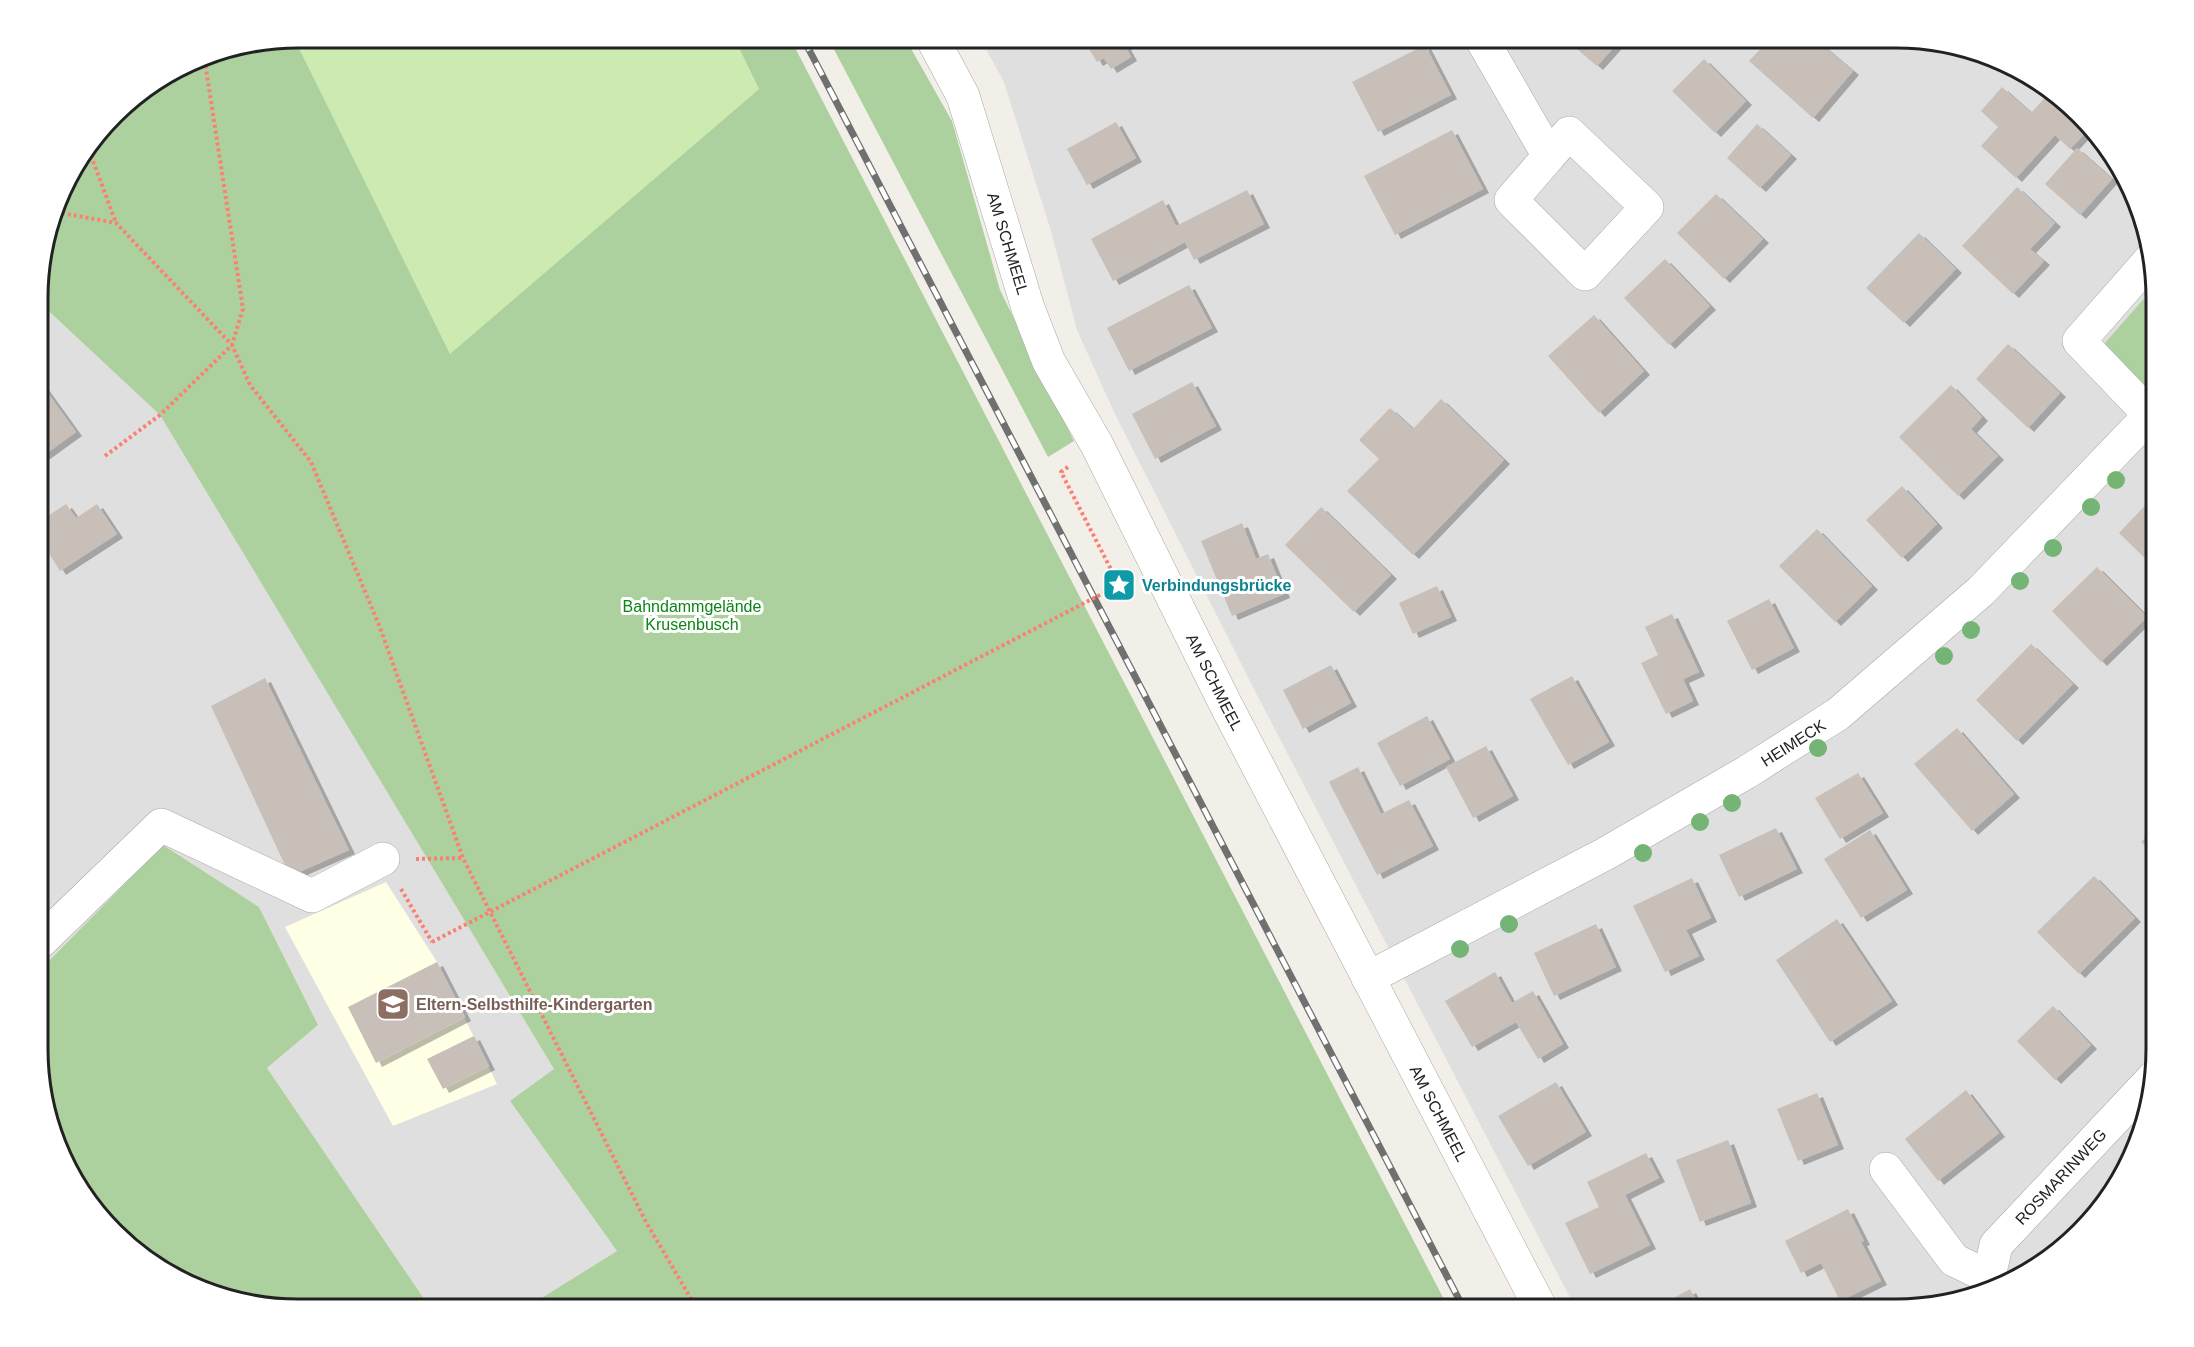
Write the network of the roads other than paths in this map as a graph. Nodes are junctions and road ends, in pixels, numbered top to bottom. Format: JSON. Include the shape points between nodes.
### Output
{"nodes":[{"id":1,"x":937,"y":48,"type":"edge"},
{"id":2,"x":1487,"y":48,"type":"edge"},
{"id":3,"x":1549,"y":156,"type":"dead end"},
{"id":4,"x":2144,"y":267,"type":"edge"},
{"id":5,"x":2146,"y":405,"type":"edge"},
{"id":6,"x":2146,"y":419,"type":"edge"},
{"id":7,"x":383,"y":859,"type":"road end"},
{"id":8,"x":48,"y":934,"type":"edge"},
{"id":9,"x":1368,"y":978,"type":"junction"},
{"id":10,"x":2143,"y":1089,"type":"edge"},
{"id":11,"x":1886,"y":1168,"type":"dead end"},
{"id":12,"x":1988,"y":1282,"type":"edge"},
{"id":13,"x":1536,"y":1299,"type":"edge"}],
"edges":[{"from":1,"to":9,"type":"street","name":"AM SCHMEEL","via":[[963,96],[1048,362],[1096,445]]},
{"from":2,"to":3,"type":"street"},
{"from":4,"to":5,"type":"street","name":"HEIMECK","via":[[2079,341]]},
{"from":6,"to":9,"type":"street","name":"HEIMECK","via":[[1981,591],[1838,714],[1748,772],[1605,854]]},
{"from":7,"to":8,"type":"street","via":[[312,896],[161,825]]},
{"from":9,"to":13,"type":"street","name":"AM SCHMEEL"},
{"from":10,"to":12,"type":"street","name":"ROSMARINWEG","via":[[1996,1245]]},
{"from":11,"to":12,"type":"street","via":[[1954,1260]]}]}
